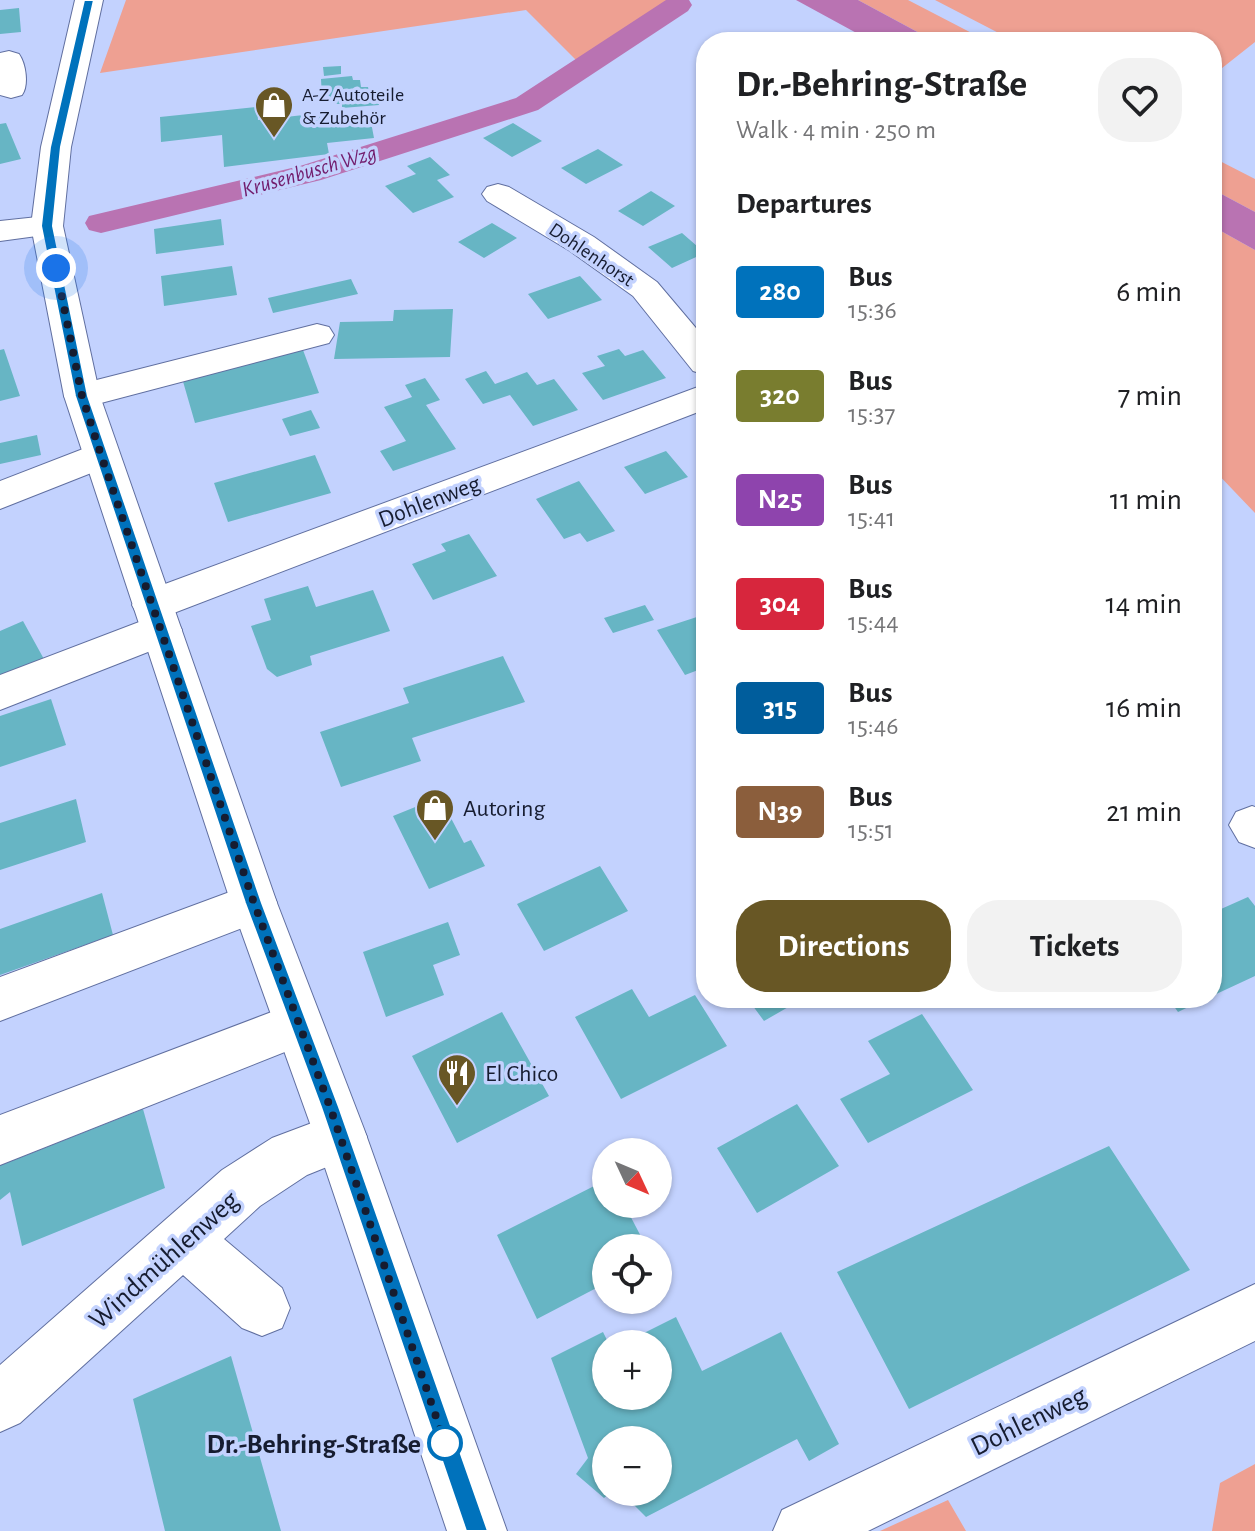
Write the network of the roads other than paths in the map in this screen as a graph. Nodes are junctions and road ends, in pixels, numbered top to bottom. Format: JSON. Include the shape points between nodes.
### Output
{"nodes":[{"id":1,"x":89,"y":0,"type":"edge"},
{"id":2,"x":0,"y":62,"type":"edge"},
{"id":3,"x":11,"y":89,"type":"dead end"},
{"id":4,"x":498,"y":194,"type":"dead end"},
{"id":5,"x":47,"y":226,"type":"junction"},
{"id":6,"x":0,"y":231,"type":"edge"},
{"id":7,"x":317,"y":335,"type":"dead end"},
{"id":8,"x":696,"y":351,"type":"edge"},
{"id":9,"x":82,"y":396,"type":"junction"},
{"id":10,"x":696,"y":400,"type":"edge"},
{"id":11,"x":101,"y":455,"type":"junction"},
{"id":12,"x":0,"y":496,"type":"edge"},
{"id":13,"x":157,"y":618,"type":"junction"},
{"id":14,"x":0,"y":693,"type":"edge"},
{"id":15,"x":254,"y":903,"type":"junction"},
{"id":16,"x":0,"y":999,"type":"edge"},
{"id":17,"x":298,"y":1024,"type":"junction"},
{"id":18,"x":341,"y":1137,"type":"junction"},
{"id":19,"x":0,"y":1140,"type":"edge"},
{"id":20,"x":183,"y":1239,"type":"junction"},
{"id":21,"x":262,"y":1308,"type":"dead end"},
{"id":22,"x":1255,"y":1312,"type":"edge"},
{"id":23,"x":0,"y":1403,"type":"edge"},
{"id":24,"x":477,"y":1531,"type":"edge"},
{"id":25,"x":803,"y":1531,"type":"edge"}],
"edges":[{"from":1,"to":5,"type":"main road","via":[[56,147]]},
{"from":2,"to":3,"type":"main road","via":[[9,60]]},
{"from":4,"to":8,"type":"main road","name":"Dohlenhorst","via":[[645,289]]},
{"from":5,"to":6,"type":"main road"},
{"from":5,"to":9,"type":"main road"},
{"from":7,"to":9,"type":"main road"},
{"from":9,"to":11,"type":"main road"},
{"from":10,"to":13,"type":"main road","name":"Dohlenweg"},
{"from":11,"to":12,"type":"main road"},
{"from":11,"to":13,"type":"main road"},
{"from":13,"to":14,"type":"main road","name":"Dohlenweg"},
{"from":13,"to":15,"type":"main road"},
{"from":15,"to":16,"type":"main road"},
{"from":15,"to":17,"type":"main road"},
{"from":17,"to":18,"type":"main road"},
{"from":17,"to":19,"type":"main road"},
{"from":18,"to":20,"type":"main road","name":"Windmühlenweg","via":[[290,1156],[241,1188]]},
{"from":18,"to":24,"type":"main road"},
{"from":20,"to":21,"type":"main road"},
{"from":20,"to":23,"type":"main road","name":"Windmühlenweg"},
{"from":22,"to":25,"type":"main road","name":"Dohlenweg"}]}
